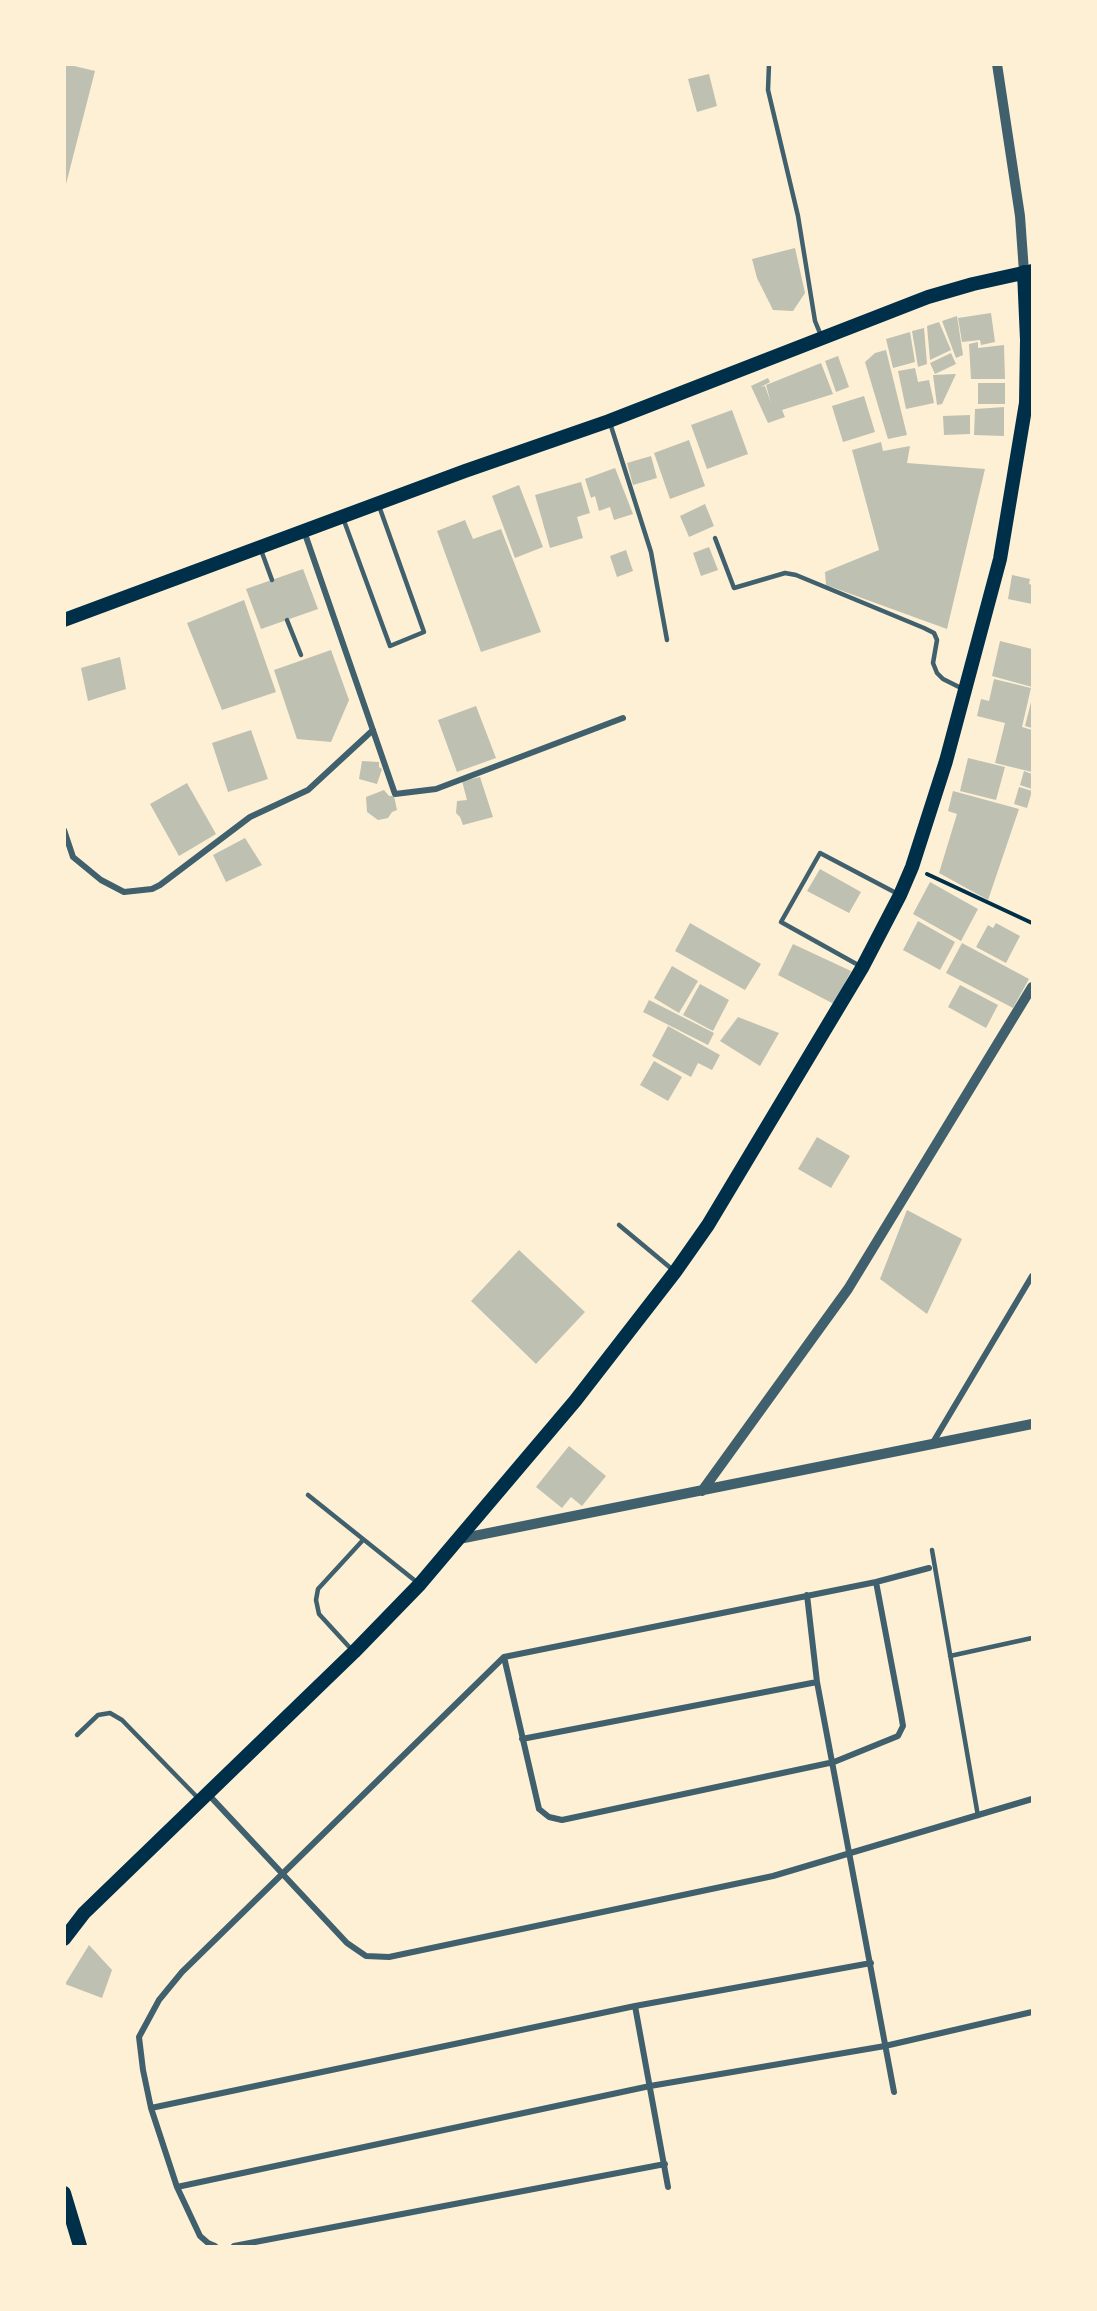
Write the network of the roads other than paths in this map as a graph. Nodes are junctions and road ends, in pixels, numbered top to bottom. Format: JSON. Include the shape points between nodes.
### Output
{"nodes":[{"id":1,"x":769,"y":64,"type":"edge"},
{"id":2,"x":997,"y":64,"type":"edge"},
{"id":3,"x":1028,"y":272,"type":"edge"},
{"id":4,"x":822,"y":340,"type":"junction"},
{"id":5,"x":609,"y":421,"type":"junction"},
{"id":6,"x":378,"y":503,"type":"junction"},
{"id":7,"x":342,"y":517,"type":"junction"},
{"id":8,"x":304,"y":531,"type":"junction"},
{"id":9,"x":715,"y":538,"type":"dead end"},
{"id":10,"x":260,"y":547,"type":"junction"},
{"id":11,"x":272,"y":580,"type":"dead end"},
{"id":12,"x":64,"y":620,"type":"edge"},
{"id":13,"x":287,"y":620,"type":"dead end"},
{"id":14,"x":667,"y":640,"type":"dead end"},
{"id":15,"x":301,"y":655,"type":"dead end"},
{"id":16,"x":965,"y":690,"type":"junction"},
{"id":17,"x":623,"y":718,"type":"dead end"},
{"id":18,"x":373,"y":730,"type":"junction"},
{"id":19,"x":64,"y":830,"type":"edge"},
{"id":20,"x":900,"y":895,"type":"junction"},
{"id":21,"x":862,"y":968,"type":"junction"},
{"id":22,"x":1032,"y":987,"type":"edge"},
{"id":23,"x":619,"y":1225,"type":"dead end"},
{"id":24,"x":675,"y":1272,"type":"junction"},
{"id":25,"x":1032,"y":1276,"type":"edge"},
{"id":26,"x":1032,"y":1424,"type":"edge"},
{"id":27,"x":931,"y":1444,"type":"junction"},
{"id":28,"x":702,"y":1491,"type":"junction"},
{"id":29,"x":308,"y":1496,"type":"dead end"},
{"id":30,"x":459,"y":1539,"type":"junction"},
{"id":31,"x":363,"y":1540,"type":"junction"},
{"id":32,"x":932,"y":1550,"type":"dead end"},
{"id":33,"x":929,"y":1568,"type":"dead end"},
{"id":34,"x":876,"y":1582,"type":"junction"},
{"id":35,"x":420,"y":1584,"type":"junction"},
{"id":36,"x":807,"y":1595,"type":"junction"},
{"id":37,"x":1032,"y":1638,"type":"edge"},
{"id":38,"x":354,"y":1652,"type":"junction"},
{"id":39,"x":950,"y":1656,"type":"junction"},
{"id":40,"x":504,"y":1657,"type":"junction"},
{"id":41,"x":817,"y":1682,"type":"junction"},
{"id":42,"x":77,"y":1735,"type":"dead end"},
{"id":43,"x":522,"y":1738,"type":"junction"},
{"id":44,"x":834,"y":1762,"type":"junction"},
{"id":45,"x":204,"y":1797,"type":"junction"},
{"id":46,"x":1032,"y":1799,"type":"edge"},
{"id":47,"x":978,"y":1816,"type":"junction"},
{"id":48,"x":850,"y":1855,"type":"junction"},
{"id":49,"x":282,"y":1874,"type":"junction"},
{"id":50,"x":64,"y":1939,"type":"edge"},
{"id":51,"x":871,"y":1963,"type":"junction"},
{"id":52,"x":635,"y":2006,"type":"junction"},
{"id":53,"x":1032,"y":2013,"type":"edge"},
{"id":54,"x":885,"y":2046,"type":"junction"},
{"id":55,"x":650,"y":2086,"type":"junction"},
{"id":56,"x":894,"y":2092,"type":"dead end"},
{"id":57,"x":151,"y":2108,"type":"junction"},
{"id":58,"x":665,"y":2164,"type":"junction"},
{"id":59,"x":177,"y":2187,"type":"junction"},
{"id":60,"x":668,"y":2187,"type":"dead end"},
{"id":61,"x":64,"y":2193,"type":"edge"},
{"id":62,"x":80,"y":2247,"type":"edge"},
{"id":63,"x":215,"y":2247,"type":"edge"},
{"id":64,"x":234,"y":2247,"type":"edge"}],
"edges":[{"from":1,"to":4,"type":"lane","via":[[768,90]]},
{"from":2,"to":3,"type":"street"},
{"from":3,"to":4,"type":"main road","via":[[928,297]]},
{"from":3,"to":16,"type":"main road","via":[[1026,403],[1000,559]]},
{"from":4,"to":5,"type":"main road"},
{"from":5,"to":6,"type":"main road"},
{"from":5,"to":14,"type":"lane","via":[[651,552]]},
{"from":6,"to":7,"type":"main road"},
{"from":6,"to":7,"type":"lane","via":[[424,632],[390,646]]},
{"from":7,"to":8,"type":"main road"},
{"from":8,"to":10,"type":"main road"},
{"from":8,"to":18,"type":"street"},
{"from":9,"to":16,"type":"lane","via":[[734,588],[785,573],[796,575],[924,627],[937,640],[933,663],[937,673]]},
{"from":10,"to":11,"type":"lane"},
{"from":10,"to":12,"type":"main road"},
{"from":13,"to":15,"type":"lane"},
{"from":16,"to":20,"type":"main road","via":[[946,761]]},
{"from":17,"to":18,"type":"street","via":[[436,789],[395,794]]},
{"from":18,"to":19,"type":"street","via":[[308,789],[250,818],[152,889],[124,892],[101,880],[73,857]]},
{"from":20,"to":21,"type":"main road"},
{"from":20,"to":21,"type":"lane","via":[[820,853],[781,922]]},
{"from":21,"to":24,"type":"main road","via":[[708,1225]]},
{"from":22,"to":28,"type":"street","via":[[848,1289]]},
{"from":23,"to":24,"type":"lane"},
{"from":24,"to":30,"type":"main road"},
{"from":25,"to":27,"type":"street"},
{"from":26,"to":27,"type":"street"},
{"from":27,"to":28,"type":"street"},
{"from":28,"to":30,"type":"street"},
{"from":29,"to":31,"type":"lane"},
{"from":30,"to":35,"type":"main road"},
{"from":31,"to":35,"type":"lane"},
{"from":31,"to":38,"type":"lane","via":[[318,1589],[316,1600],[319,1614]]},
{"from":32,"to":39,"type":"lane"},
{"from":33,"to":34,"type":"street"},
{"from":34,"to":36,"type":"street"},
{"from":34,"to":44,"type":"street","via":[[903,1726],[898,1736]]},
{"from":35,"to":38,"type":"main road"},
{"from":36,"to":40,"type":"street"},
{"from":36,"to":41,"type":"street"},
{"from":37,"to":39,"type":"lane"},
{"from":38,"to":45,"type":"main road"},
{"from":39,"to":47,"type":"lane"},
{"from":40,"to":43,"type":"street"},
{"from":40,"to":49,"type":"street"},
{"from":41,"to":43,"type":"street"},
{"from":41,"to":44,"type":"street"},
{"from":42,"to":45,"type":"lane","via":[[98,1715],[110,1713]]},
{"from":43,"to":44,"type":"street","via":[[539,1809],[562,1820]]},
{"from":44,"to":48,"type":"street"},
{"from":45,"to":49,"type":"street"},
{"from":45,"to":50,"type":"main road","via":[[84,1913]]},
{"from":46,"to":47,"type":"street"},
{"from":47,"to":48,"type":"street"},
{"from":48,"to":49,"type":"street","via":[[773,1876],[389,1957],[366,1956],[347,1943]]},
{"from":48,"to":51,"type":"street"},
{"from":49,"to":57,"type":"street","via":[[182,1972],[159,2000],[139,2037]]},
{"from":51,"to":52,"type":"street"},
{"from":51,"to":54,"type":"street"},
{"from":52,"to":55,"type":"street"},
{"from":52,"to":57,"type":"street"},
{"from":53,"to":54,"type":"street"},
{"from":54,"to":55,"type":"street"},
{"from":54,"to":56,"type":"street"},
{"from":55,"to":58,"type":"street"},
{"from":55,"to":59,"type":"street"},
{"from":57,"to":59,"type":"street"},
{"from":58,"to":60,"type":"street"},
{"from":58,"to":64,"type":"street"},
{"from":59,"to":63,"type":"street","via":[[200,2236]]},
{"from":61,"to":62,"type":"main road"}]}
